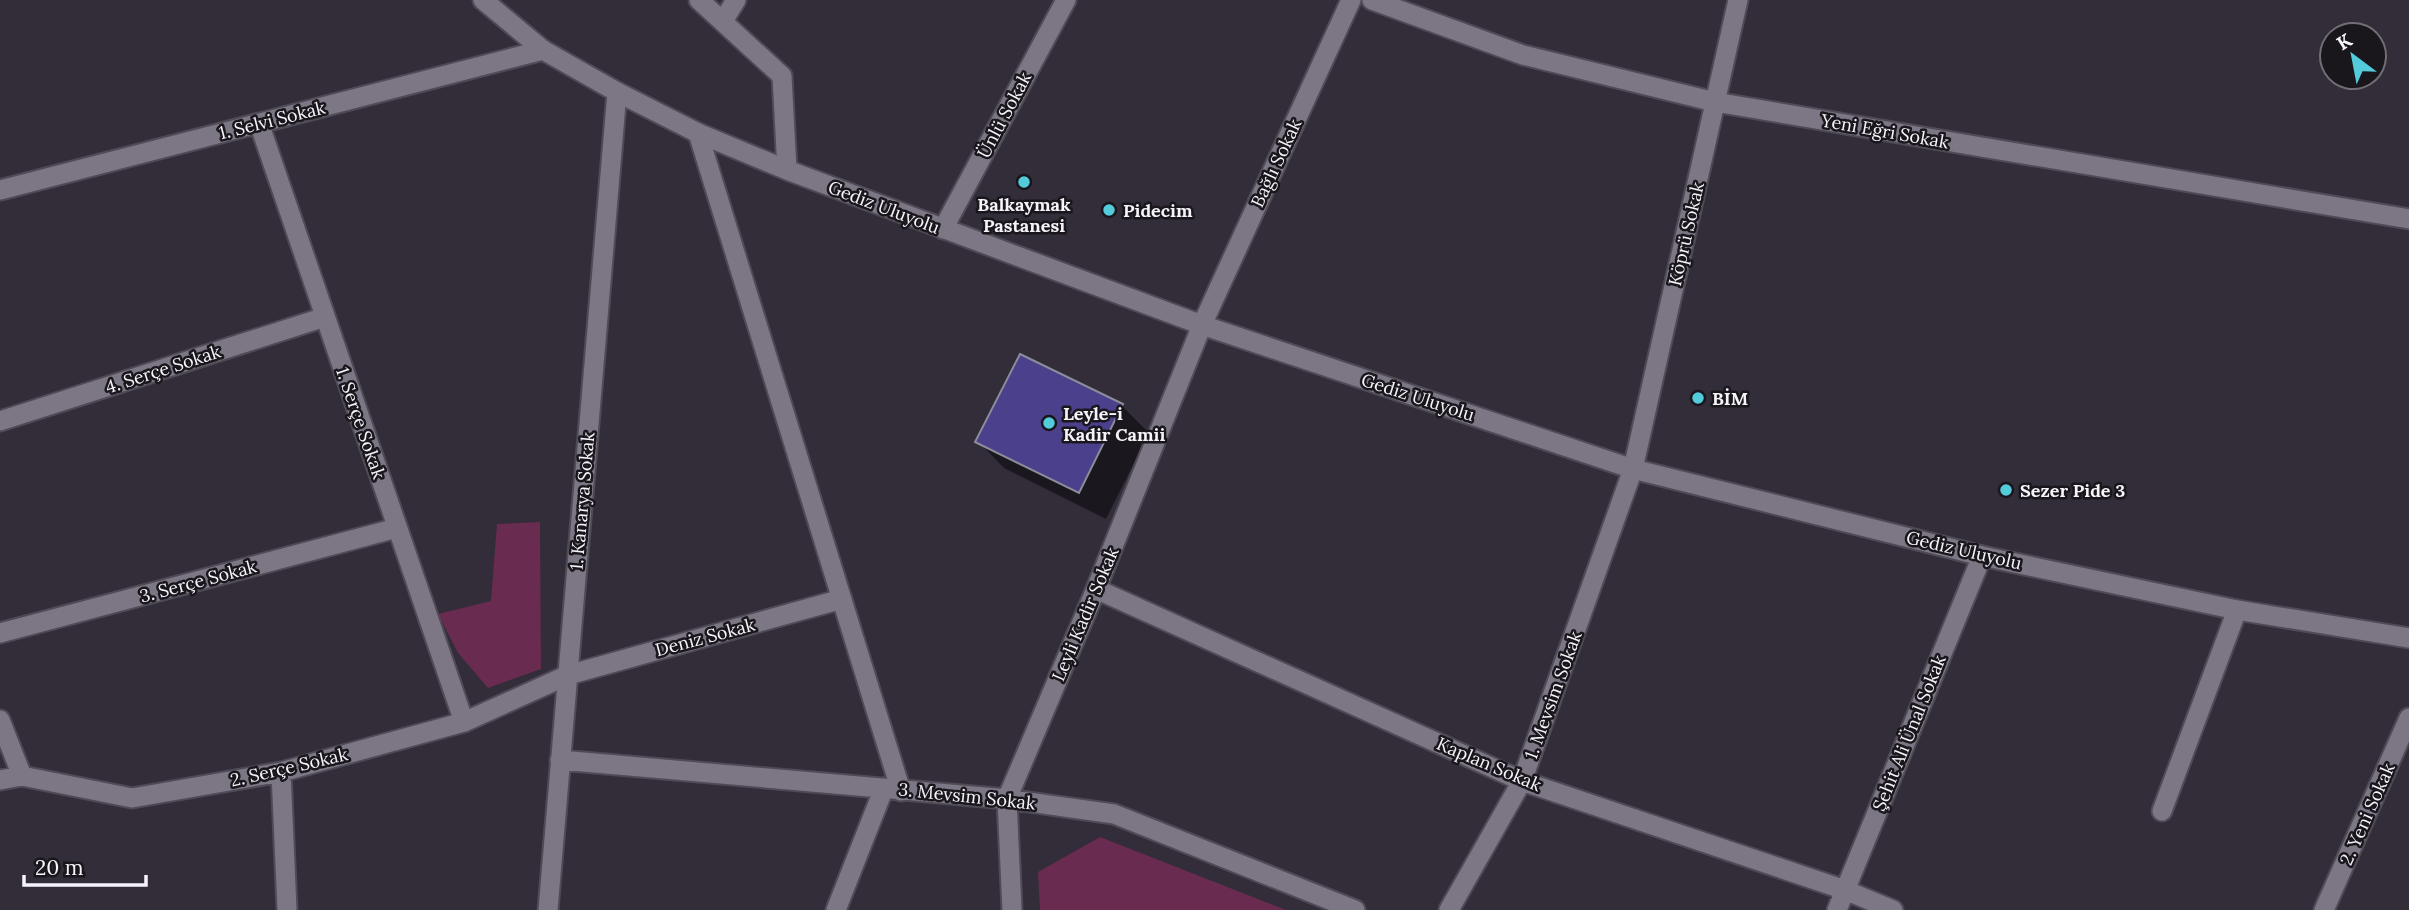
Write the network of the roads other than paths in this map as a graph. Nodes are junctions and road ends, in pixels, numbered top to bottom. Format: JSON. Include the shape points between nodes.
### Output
{"nodes":[{"id":1,"x":483,"y":0,"type":"edge"},
{"id":2,"x":699,"y":0,"type":"edge"},
{"id":3,"x":736,"y":0,"type":"edge"},
{"id":4,"x":1066,"y":0,"type":"edge"},
{"id":5,"x":1351,"y":0,"type":"edge"},
{"id":6,"x":1372,"y":0,"type":"edge"},
{"id":7,"x":1738,"y":0,"type":"edge"},
{"id":8,"x":723,"y":21,"type":"junction"},
{"id":9,"x":544,"y":50,"type":"junction"},
{"id":10,"x":617,"y":92,"type":"junction"},
{"id":11,"x":1715,"y":102,"type":"junction"},
{"id":12,"x":259,"y":123,"type":"junction"},
{"id":13,"x":698,"y":133,"type":"junction"},
{"id":14,"x":787,"y":170,"type":"junction"},
{"id":15,"x":0,"y":190,"type":"edge"},
{"id":16,"x":2409,"y":219,"type":"edge"},
{"id":17,"x":943,"y":229,"type":"junction"},
{"id":18,"x":325,"y":317,"type":"junction"},
{"id":19,"x":1202,"y":325,"type":"junction"},
{"id":20,"x":0,"y":421,"type":"edge"},
{"id":21,"x":1633,"y":469,"type":"junction"},
{"id":22,"x":397,"y":528,"type":"junction"},
{"id":23,"x":1982,"y":556,"type":"junction"},
{"id":24,"x":1096,"y":589,"type":"junction"},
{"id":25,"x":842,"y":599,"type":"junction"},
{"id":26,"x":2237,"y":610,"type":"junction"},
{"id":27,"x":0,"y":634,"type":"edge"},
{"id":28,"x":2409,"y":638,"type":"edge"},
{"id":29,"x":568,"y":675,"type":"junction"},
{"id":30,"x":2409,"y":718,"type":"edge"},
{"id":31,"x":0,"y":720,"type":"edge"},
{"id":32,"x":464,"y":722,"type":"junction"},
{"id":33,"x":560,"y":760,"type":"junction"},
{"id":34,"x":281,"y":772,"type":"junction"},
{"id":35,"x":22,"y":776,"type":"junction"},
{"id":36,"x":0,"y":780,"type":"edge"},
{"id":37,"x":1522,"y":781,"type":"junction"},
{"id":38,"x":892,"y":789,"type":"junction"},
{"id":39,"x":1007,"y":799,"type":"junction"},
{"id":40,"x":2162,"y":811,"type":"dead end"},
{"id":41,"x":1844,"y":890,"type":"junction"},
{"id":42,"x":287,"y":910,"type":"edge"},
{"id":43,"x":548,"y":910,"type":"edge"},
{"id":44,"x":836,"y":910,"type":"edge"},
{"id":45,"x":1012,"y":910,"type":"edge"},
{"id":46,"x":1355,"y":910,"type":"edge"},
{"id":47,"x":1449,"y":910,"type":"edge"},
{"id":48,"x":1837,"y":910,"type":"edge"},
{"id":49,"x":1893,"y":910,"type":"edge"},
{"id":50,"x":2324,"y":910,"type":"edge"}],
"edges":[{"from":1,"to":9,"type":"street","name":"Gediz Uluyolu"},
{"from":2,"to":8,"type":"street"},
{"from":3,"to":8,"type":"street"},
{"from":4,"to":17,"type":"street","name":"Ünlü Sokak"},
{"from":5,"to":19,"type":"street","name":"Bağlı Sokak"},
{"from":6,"to":11,"type":"street","name":"Yeni Eğri Sokak","via":[[1523,55]]},
{"from":7,"to":11,"type":"street","name":"Köprü Sokak"},
{"from":8,"to":14,"type":"street","via":[[782,76]]},
{"from":9,"to":10,"type":"street","name":"Gediz Uluyolu"},
{"from":9,"to":12,"type":"street","name":"1. Selvi Sokak"},
{"from":10,"to":13,"type":"street","name":"Gediz Uluyolu"},
{"from":10,"to":29,"type":"street","name":"1. Kanarya Sokak"},
{"from":11,"to":16,"type":"street","name":"Yeni Eğri Sokak"},
{"from":11,"to":21,"type":"street","name":"Köprü Sokak"},
{"from":12,"to":15,"type":"street","name":"1. Selvi Sokak"},
{"from":12,"to":18,"type":"street","name":"1. Serçe Sokak"},
{"from":13,"to":14,"type":"street","name":"Gediz Uluyolu"},
{"from":13,"to":25,"type":"street"},
{"from":14,"to":17,"type":"street","name":"Gediz Uluyolu"},
{"from":17,"to":19,"type":"street","name":"Gediz Uluyolu"},
{"from":18,"to":20,"type":"street","name":"4. Serçe Sokak"},
{"from":18,"to":22,"type":"street","name":"1. Serçe Sokak"},
{"from":19,"to":21,"type":"street","name":"Gediz Uluyolu"},
{"from":19,"to":24,"type":"street","name":"Leyli Kadir Sokak"},
{"from":21,"to":23,"type":"street","name":"Gediz Uluyolu"},
{"from":21,"to":37,"type":"street","name":"1. Mevsim Sokak"},
{"from":22,"to":27,"type":"street","name":"3. Serçe Sokak"},
{"from":22,"to":32,"type":"street","name":"1. Serçe Sokak"},
{"from":23,"to":26,"type":"street","name":"Gediz Uluyolu"},
{"from":23,"to":41,"type":"street","name":"Şehit Ali Ünal Sokak"},
{"from":24,"to":37,"type":"street","name":"Kaplan Sokak"},
{"from":24,"to":39,"type":"street","name":"Leyli Kadir Sokak"},
{"from":25,"to":29,"type":"street","name":"Deniz Sokak"},
{"from":25,"to":38,"type":"street"},
{"from":26,"to":28,"type":"street","name":"Gediz Uluyolu"},
{"from":26,"to":40,"type":"street"},
{"from":29,"to":32,"type":"street","name":"2. Serçe Sokak"},
{"from":29,"to":33,"type":"street","name":"1. Kanarya Sokak"},
{"from":30,"to":50,"type":"street","name":"2. Yeni Sokak"},
{"from":31,"to":35,"type":"street"},
{"from":32,"to":34,"type":"street","name":"2. Serçe Sokak"},
{"from":33,"to":38,"type":"street","name":"3. Mevsim Sokak"},
{"from":33,"to":43,"type":"street","name":"1. Kanarya Sokak"},
{"from":34,"to":35,"type":"street","name":"2. Serçe Sokak","via":[[131,798]]},
{"from":34,"to":42,"type":"street"},
{"from":35,"to":36,"type":"street","name":"2. Serçe Sokak"},
{"from":37,"to":41,"type":"street","name":"Kaplan Sokak"},
{"from":37,"to":47,"type":"street","name":"1. Mevsim Sokak"},
{"from":38,"to":39,"type":"street","name":"3. Mevsim Sokak"},
{"from":38,"to":44,"type":"street"},
{"from":39,"to":45,"type":"street","name":"Leyli Kadir Sokak"},
{"from":39,"to":46,"type":"street","name":"3. Mevsim Sokak","via":[[1114,814]]},
{"from":41,"to":48,"type":"street","name":"Şehit Ali Ünal Sokak"},
{"from":41,"to":49,"type":"street","name":"Kaplan Sokak"}]}
